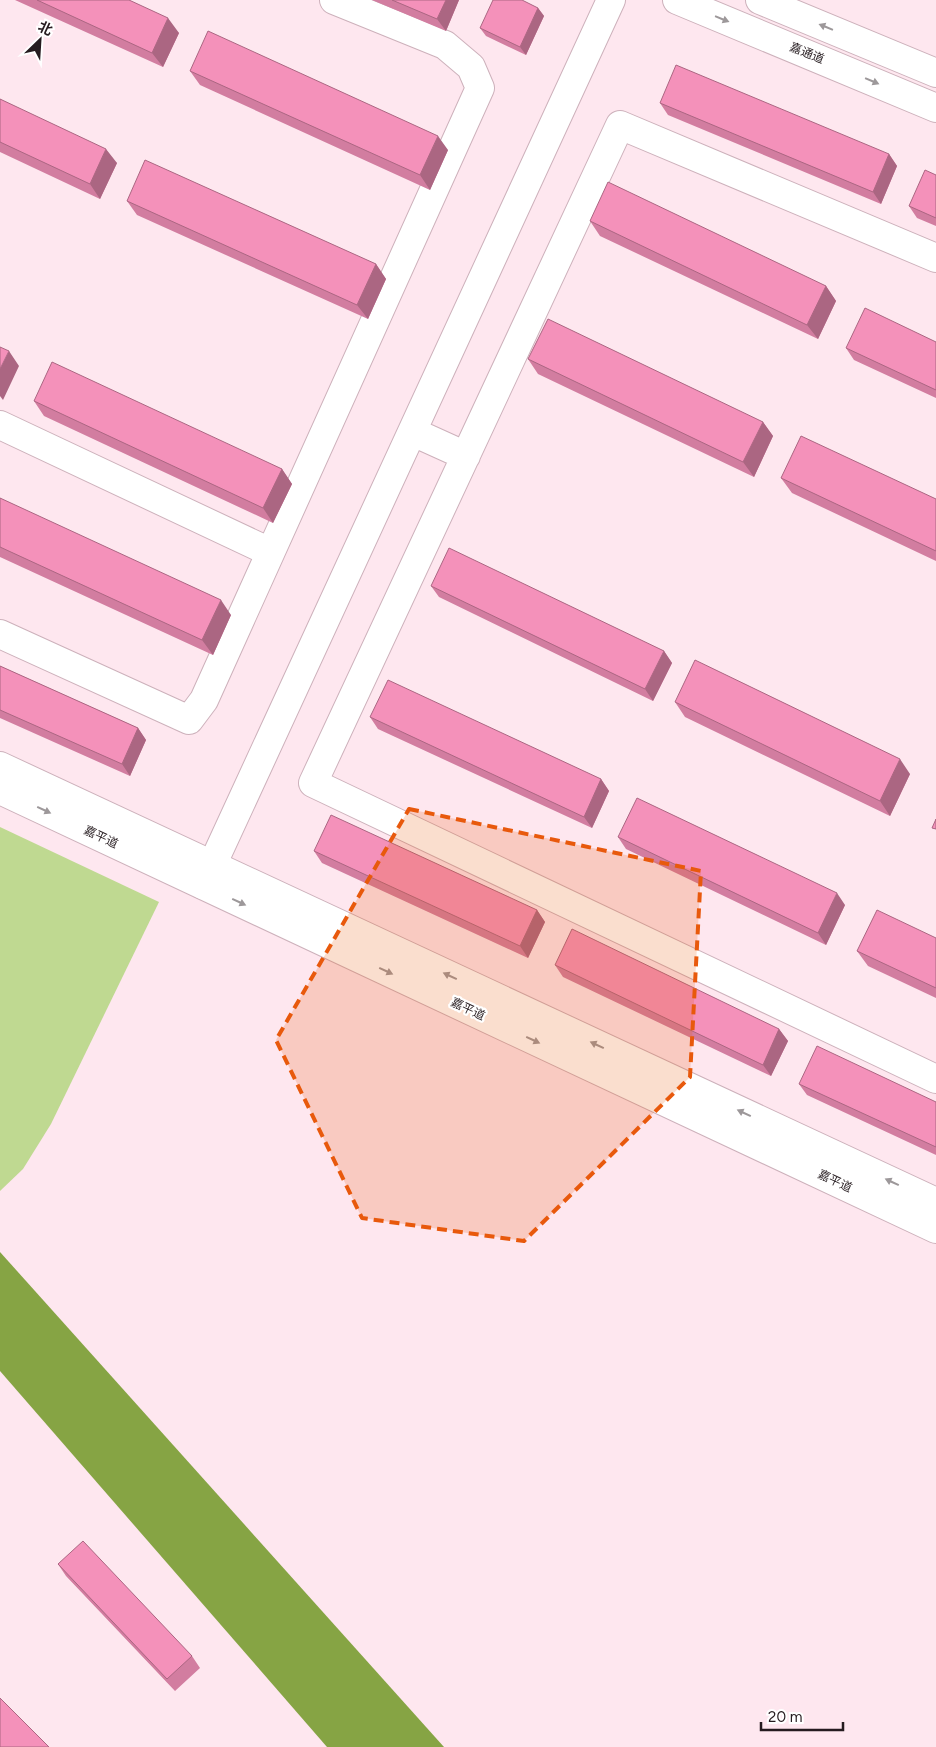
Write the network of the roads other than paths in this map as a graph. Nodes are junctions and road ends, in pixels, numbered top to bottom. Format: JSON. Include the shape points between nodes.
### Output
{"nodes":[{"id":1,"x":334,"y":0,"type":"edge"},
{"id":2,"x":611,"y":0,"type":"edge"},
{"id":3,"x":677,"y":0,"type":"edge"},
{"id":4,"x":760,"y":0,"type":"edge"},
{"id":5,"x":936,"y":73,"type":"edge"},
{"id":6,"x":936,"y":108,"type":"edge"},
{"id":7,"x":936,"y":258,"type":"edge"},
{"id":8,"x":0,"y":425,"type":"edge"},
{"id":9,"x":413,"y":432,"type":"junction"},
{"id":10,"x":466,"y":456,"type":"junction"},
{"id":11,"x":270,"y":552,"type":"junction"},
{"id":12,"x":0,"y":634,"type":"edge"},
{"id":13,"x":0,"y":766,"type":"edge"},
{"id":14,"x":0,"y":790,"type":"edge"},
{"id":15,"x":208,"y":875,"type":"junction"},
{"id":16,"x":936,"y":1079,"type":"edge"},
{"id":17,"x":936,"y":1202,"type":"edge"},
{"id":18,"x":936,"y":1229,"type":"edge"}],
"edges":[{"from":1,"to":11,"type":"street","via":[[445,45],[470,67],[480,88]]},
{"from":2,"to":9,"type":"street"},
{"from":3,"to":6,"type":"street","name":"嘉通道","one_way":true},
{"from":5,"to":4,"type":"street","one_way":true},
{"from":7,"to":10,"type":"street","via":[[620,125]]},
{"from":8,"to":11,"type":"street"},
{"from":9,"to":10,"type":"street"},
{"from":9,"to":15,"type":"street"},
{"from":10,"to":16,"type":"street","via":[[313,783]]},
{"from":11,"to":12,"type":"street","via":[[204,700],[190,720]]},
{"from":13,"to":15,"type":"street","name":"嘉平道"},
{"from":14,"to":15,"type":"street","name":"嘉平道","one_way":true},
{"from":17,"to":15,"type":"street","name":"嘉平道","one_way":true},
{"from":15,"to":18,"type":"street","name":"嘉平道","one_way":true}]}
